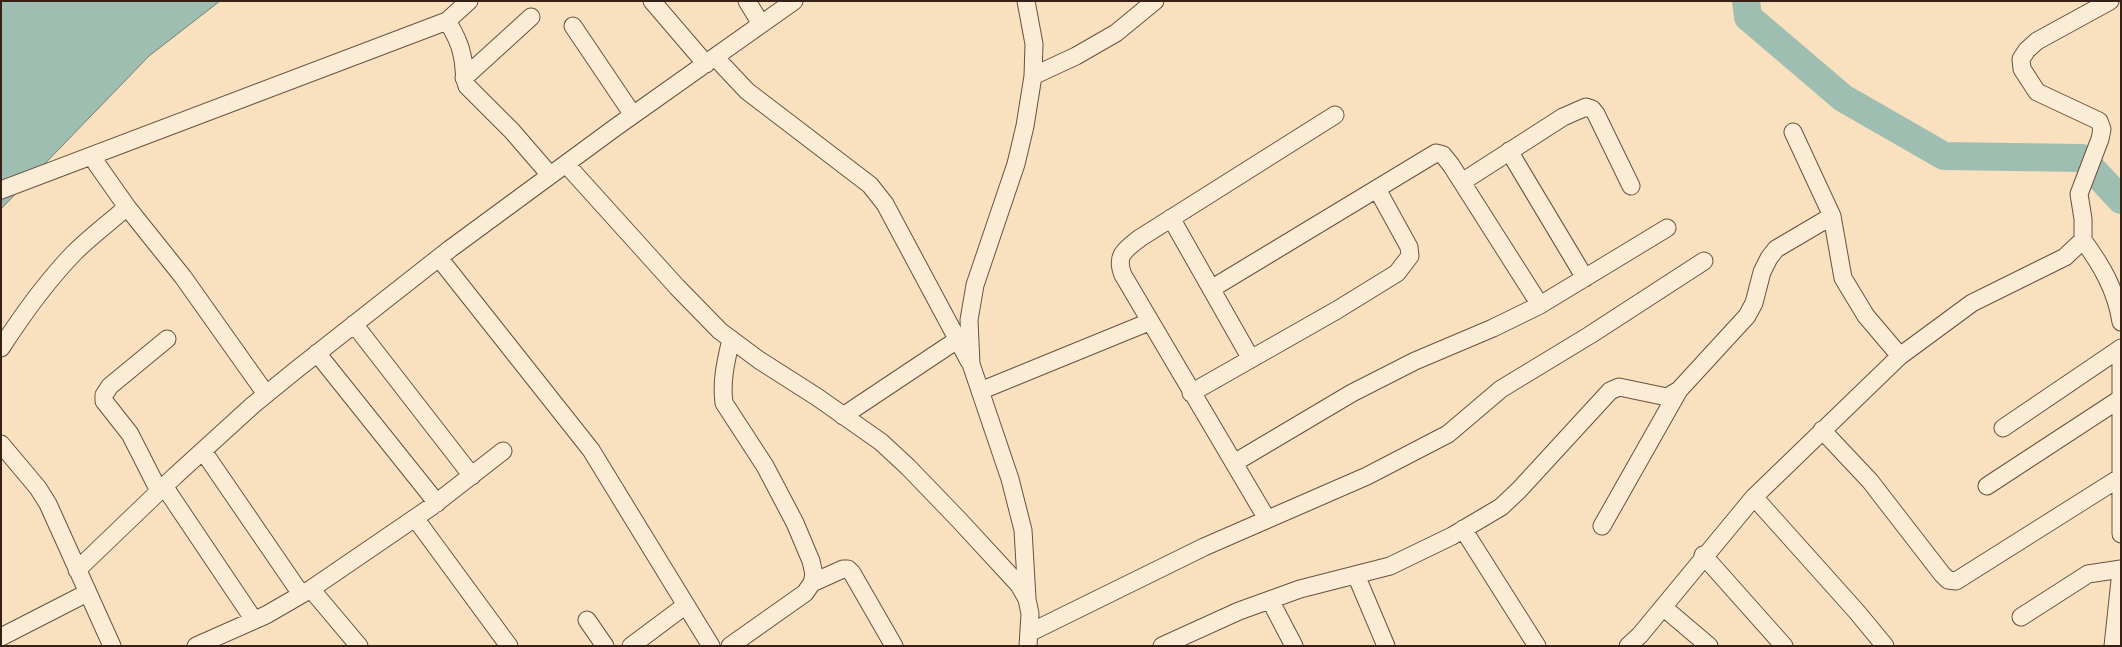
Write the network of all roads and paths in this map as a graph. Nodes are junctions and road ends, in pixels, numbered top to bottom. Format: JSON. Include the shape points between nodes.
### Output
{"nodes":[{"id":1,"x":469,"y":1,"type":"edge"},
{"id":2,"x":652,"y":1,"type":"edge"},
{"id":3,"x":747,"y":1,"type":"edge"},
{"id":4,"x":794,"y":1,"type":"edge"},
{"id":5,"x":1026,"y":1,"type":"edge"},
{"id":6,"x":1155,"y":1,"type":"edge"},
{"id":7,"x":2110,"y":1,"type":"edge"},
{"id":8,"x":531,"y":16,"type":"dead end"},
{"id":9,"x":447,"y":21,"type":"junction"},
{"id":10,"x":761,"y":24,"type":"junction"},
{"id":11,"x":573,"y":26,"type":"dead end"},
{"id":12,"x":710,"y":60,"type":"junction"},
{"id":13,"x":1033,"y":76,"type":"junction"},
{"id":14,"x":464,"y":78,"type":"junction"},
{"id":15,"x":633,"y":115,"type":"junction"},
{"id":16,"x":1335,"y":115,"type":"dead end"},
{"id":17,"x":1793,"y":132,"type":"dead end"},
{"id":18,"x":1509,"y":151,"type":"junction"},
{"id":19,"x":96,"y":163,"type":"dead end"},
{"id":20,"x":566,"y":164,"type":"junction"},
{"id":21,"x":550,"y":175,"type":"junction"},
{"id":22,"x":1462,"y":182,"type":"junction"},
{"id":23,"x":1631,"y":186,"type":"dead end"},
{"id":24,"x":1378,"y":189,"type":"junction"},
{"id":25,"x":1,"y":190,"type":"edge"},
{"id":26,"x":127,"y":207,"type":"junction"},
{"id":27,"x":1832,"y":216,"type":"junction"},
{"id":28,"x":1171,"y":218,"type":"junction"},
{"id":29,"x":1667,"y":228,"type":"dead end"},
{"id":30,"x":2083,"y":240,"type":"junction"},
{"id":31,"x":439,"y":258,"type":"junction"},
{"id":32,"x":1704,"y":261,"type":"dead end"},
{"id":33,"x":1585,"y":278,"type":"junction"},
{"id":34,"x":1211,"y":289,"type":"junction"},
{"id":35,"x":1540,"y":304,"type":"junction"},
{"id":36,"x":1149,"y":322,"type":"junction"},
{"id":37,"x":2121,"y":322,"type":"edge"},
{"id":38,"x":354,"y":324,"type":"junction"},
{"id":39,"x":168,"y":339,"type":"dead end"},
{"id":40,"x":731,"y":339,"type":"junction"},
{"id":41,"x":957,"y":340,"type":"junction"},
{"id":42,"x":1,"y":348,"type":"edge"},
{"id":43,"x":2121,"y":348,"type":"edge"},
{"id":44,"x":317,"y":352,"type":"junction"},
{"id":45,"x":1900,"y":356,"type":"junction"},
{"id":46,"x":1251,"y":359,"type":"junction"},
{"id":47,"x":2121,"y":360,"type":"edge"},
{"id":48,"x":971,"y":364,"type":"junction"},
{"id":49,"x":1679,"y":390,"type":"junction"},
{"id":50,"x":980,"y":391,"type":"junction"},
{"id":51,"x":1191,"y":393,"type":"junction"},
{"id":52,"x":266,"y":394,"type":"junction"},
{"id":53,"x":2120,"y":399,"type":"edge"},
{"id":54,"x":843,"y":416,"type":"junction"},
{"id":55,"x":2003,"y":428,"type":"dead end"},
{"id":56,"x":1822,"y":430,"type":"junction"},
{"id":57,"x":1,"y":444,"type":"edge"},
{"id":58,"x":203,"y":451,"type":"junction"},
{"id":59,"x":503,"y":451,"type":"dead end"},
{"id":60,"x":1234,"y":463,"type":"junction"},
{"id":61,"x":472,"y":476,"type":"junction"},
{"id":62,"x":2121,"y":477,"type":"edge"},
{"id":63,"x":1987,"y":486,"type":"dead end"},
{"id":64,"x":162,"y":488,"type":"junction"},
{"id":65,"x":1754,"y":497,"type":"junction"},
{"id":66,"x":437,"y":502,"type":"junction"},
{"id":67,"x":415,"y":518,"type":"junction"},
{"id":68,"x":1267,"y":519,"type":"junction"},
{"id":69,"x":1602,"y":526,"type":"dead end"},
{"id":70,"x":1463,"y":529,"type":"junction"},
{"id":71,"x":2121,"y":534,"type":"edge"},
{"id":72,"x":1703,"y":556,"type":"junction"},
{"id":73,"x":77,"y":570,"type":"junction"},
{"id":74,"x":2121,"y":570,"type":"edge"},
{"id":75,"x":1356,"y":575,"type":"junction"},
{"id":76,"x":812,"y":583,"type":"junction"},
{"id":77,"x":306,"y":592,"type":"junction"},
{"id":78,"x":87,"y":594,"type":"junction"},
{"id":79,"x":1027,"y":599,"type":"junction"},
{"id":80,"x":1270,"y":600,"type":"junction"},
{"id":81,"x":686,"y":606,"type":"junction"},
{"id":82,"x":1662,"y":607,"type":"junction"},
{"id":83,"x":2022,"y":617,"type":"dead end"},
{"id":84,"x":254,"y":620,"type":"junction"},
{"id":85,"x":587,"y":620,"type":"dead end"},
{"id":86,"x":1,"y":637,"type":"edge"},
{"id":87,"x":1029,"y":639,"type":"edge"},
{"id":88,"x":8,"y":646,"type":"edge"},
{"id":89,"x":112,"y":646,"type":"edge"},
{"id":90,"x":196,"y":646,"type":"edge"},
{"id":91,"x":359,"y":646,"type":"edge"},
{"id":92,"x":509,"y":646,"type":"edge"},
{"id":93,"x":605,"y":646,"type":"edge"},
{"id":94,"x":630,"y":646,"type":"edge"},
{"id":95,"x":711,"y":646,"type":"edge"},
{"id":96,"x":730,"y":646,"type":"edge"},
{"id":97,"x":894,"y":646,"type":"edge"},
{"id":98,"x":1162,"y":646,"type":"edge"},
{"id":99,"x":1294,"y":646,"type":"edge"},
{"id":100,"x":1386,"y":646,"type":"edge"},
{"id":101,"x":1536,"y":646,"type":"edge"},
{"id":102,"x":1628,"y":646,"type":"edge"},
{"id":103,"x":1709,"y":646,"type":"edge"},
{"id":104,"x":1784,"y":646,"type":"edge"},
{"id":105,"x":1884,"y":646,"type":"edge"},
{"id":106,"x":2113,"y":646,"type":"edge"}],
"edges":[{"from":1,"to":9,"type":"street"},
{"from":2,"to":12,"type":"street"},
{"from":3,"to":10,"type":"street"},
{"from":4,"to":10,"type":"street"},
{"from":5,"to":13,"type":"street","via":[[1034,44]]},
{"from":6,"to":13,"type":"street","via":[[1116,33],[1076,56]]},
{"from":7,"to":30,"type":"street","via":[[2037,41],[2021,59],[2022,69],[2037,92],[2099,121],[2102,129],[2079,194]]},
{"from":8,"to":14,"type":"street"},
{"from":9,"to":14,"type":"street","via":[[459,42],[463,56]]},
{"from":9,"to":25,"type":"street"},
{"from":10,"to":12,"type":"street"},
{"from":11,"to":15,"type":"street"},
{"from":12,"to":15,"type":"street"},
{"from":12,"to":41,"type":"street","via":[[870,185],[885,204]]},
{"from":13,"to":48,"type":"street","via":[[1016,164],[975,285],[969,320]]},
{"from":14,"to":21,"type":"street","via":[[473,94],[512,131]]},
{"from":15,"to":20,"type":"street"},
{"from":16,"to":28,"type":"street"},
{"from":17,"to":27,"type":"street"},
{"from":18,"to":22,"type":"street"},
{"from":18,"to":23,"type":"street","via":[[1563,117],[1586,107],[1596,114]]},
{"from":18,"to":33,"type":"street"},
{"from":19,"to":26,"type":"street"},
{"from":20,"to":21,"type":"street"},
{"from":20,"to":40,"type":"street","via":[[677,287]]},
{"from":21,"to":31,"type":"street"},
{"from":22,"to":24,"type":"street","via":[[1443,155],[1436,153]]},
{"from":22,"to":35,"type":"street"},
{"from":24,"to":34,"type":"street"},
{"from":24,"to":46,"type":"street","via":[[1409,247],[1410,256],[1406,263],[1397,273]]},
{"from":26,"to":42,"type":"street","via":[[75,252],[56,273],[27,308]]},
{"from":26,"to":52,"type":"street","via":[[183,277]]},
{"from":27,"to":45,"type":"street","via":[[1846,283],[1866,316]]},
{"from":27,"to":49,"type":"street","via":[[1776,249],[1762,272],[1754,303],[1746,316]]},
{"from":28,"to":34,"type":"street"},
{"from":28,"to":36,"type":"street","via":[[1140,238],[1125,250],[1120,258],[1119,265],[1123,275]]},
{"from":29,"to":33,"type":"street"},
{"from":30,"to":37,"type":"street","via":[[2110,280],[2119,306]]},
{"from":30,"to":45,"type":"street","via":[[2065,257],[1972,303]]},
{"from":31,"to":38,"type":"street"},
{"from":31,"to":81,"type":"street","via":[[591,450]]},
{"from":32,"to":68,"type":"street","via":[[1501,389],[1448,434],[1367,476]]},
{"from":33,"to":35,"type":"street"},
{"from":34,"to":46,"type":"street"},
{"from":35,"to":60,"type":"street","via":[[1494,328],[1415,361],[1352,393]]},
{"from":36,"to":50,"type":"street"},
{"from":36,"to":51,"type":"street"},
{"from":38,"to":44,"type":"street"},
{"from":38,"to":61,"type":"street"},
{"from":39,"to":64,"type":"street","via":[[110,386],[104,395],[104,401],[130,434]]},
{"from":40,"to":54,"type":"street"},
{"from":40,"to":76,"type":"street","via":[[724,369],[724,403],[765,466],[795,523],[811,561],[814,574]]},
{"from":41,"to":48,"type":"street"},
{"from":41,"to":54,"type":"street"},
{"from":43,"to":55,"type":"street"},
{"from":44,"to":52,"type":"street"},
{"from":44,"to":66,"type":"street"},
{"from":45,"to":56,"type":"street"},
{"from":46,"to":51,"type":"street"},
{"from":47,"to":53,"type":"street"},
{"from":48,"to":50,"type":"street"},
{"from":49,"to":69,"type":"street"},
{"from":49,"to":70,"type":"street","via":[[1667,397],[1619,387],[1610,391],[1519,490],[1501,506]]},
{"from":50,"to":79,"type":"street","via":[[1010,479],[1023,530]]},
{"from":51,"to":60,"type":"street"},
{"from":52,"to":58,"type":"street"},
{"from":53,"to":62,"type":"street"},
{"from":53,"to":63,"type":"street"},
{"from":54,"to":79,"type":"street","via":[[881,442],[908,467],[1014,580]]},
{"from":56,"to":62,"type":"street","via":[[1870,481],[1948,580],[1956,581]]},
{"from":56,"to":65,"type":"street"},
{"from":57,"to":73,"type":"street","via":[[48,504]]},
{"from":58,"to":64,"type":"street"},
{"from":58,"to":77,"type":"street"},
{"from":59,"to":61,"type":"street"},
{"from":60,"to":68,"type":"street"},
{"from":61,"to":66,"type":"street"},
{"from":62,"to":71,"type":"street"},
{"from":64,"to":73,"type":"street"},
{"from":64,"to":84,"type":"street"},
{"from":65,"to":72,"type":"street"},
{"from":65,"to":105,"type":"street","via":[[1857,612]]},
{"from":66,"to":67,"type":"street"},
{"from":67,"to":77,"type":"street"},
{"from":67,"to":92,"type":"street"},
{"from":68,"to":87,"type":"street","via":[[1204,547]]},
{"from":70,"to":75,"type":"street","via":[[1390,566]]},
{"from":70,"to":101,"type":"street"},
{"from":72,"to":82,"type":"street"},
{"from":72,"to":104,"type":"street"},
{"from":73,"to":78,"type":"street"},
{"from":74,"to":83,"type":"street","via":[[2088,574]]},
{"from":74,"to":106,"type":"street"},
{"from":75,"to":80,"type":"street","via":[[1300,589]]},
{"from":75,"to":100,"type":"street"},
{"from":76,"to":96,"type":"street","via":[[805,593],[790,605]]},
{"from":76,"to":97,"type":"street","via":[[843,569],[852,572]]},
{"from":77,"to":84,"type":"street"},
{"from":77,"to":91,"type":"street"},
{"from":78,"to":86,"type":"street"},
{"from":78,"to":89,"type":"street"},
{"from":79,"to":87,"type":"street","via":[[1030,614]]},
{"from":80,"to":98,"type":"street","via":[[1239,611]]},
{"from":80,"to":99,"type":"street"},
{"from":81,"to":94,"type":"street"},
{"from":81,"to":95,"type":"street"},
{"from":82,"to":102,"type":"street"},
{"from":82,"to":103,"type":"street"},
{"from":84,"to":90,"type":"street"},
{"from":85,"to":93,"type":"street"},
{"from":86,"to":88,"type":"street"}]}
